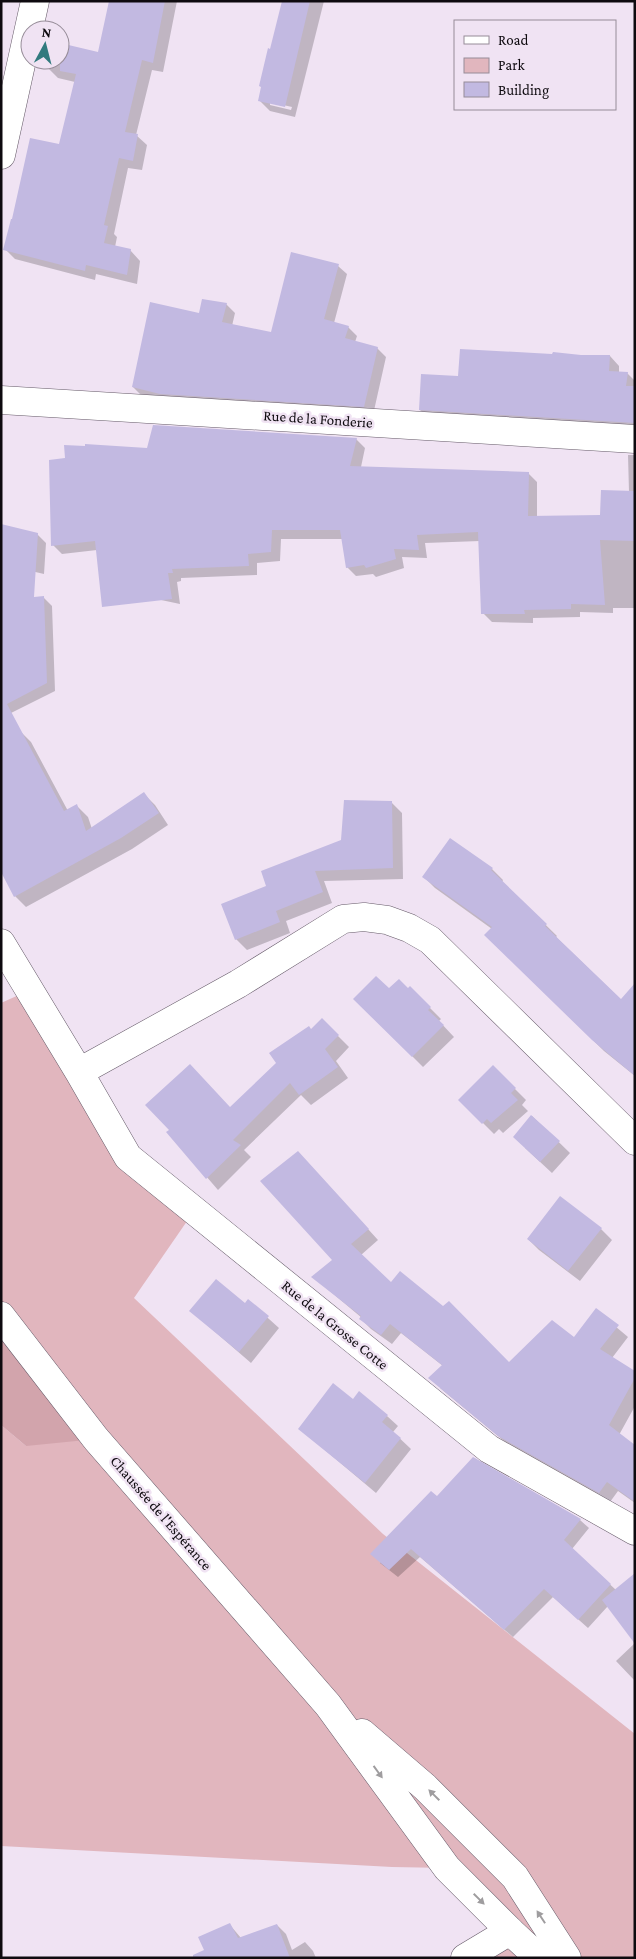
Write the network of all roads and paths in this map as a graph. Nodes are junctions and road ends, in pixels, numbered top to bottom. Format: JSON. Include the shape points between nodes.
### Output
{"nodes":[{"id":1,"x":35,"y":1,"type":"edge"},
{"id":2,"x":1,"y":155,"type":"edge"},
{"id":3,"x":1,"y":400,"type":"edge"},
{"id":4,"x":635,"y":439,"type":"edge"},
{"id":5,"x":1,"y":943,"type":"edge"},
{"id":6,"x":79,"y":1072,"type":"junction"},
{"id":7,"x":635,"y":1142,"type":"edge"},
{"id":8,"x":1,"y":1316,"type":"edge"},
{"id":9,"x":635,"y":1531,"type":"edge"},
{"id":10,"x":328,"y":1705,"type":"junction"},
{"id":11,"x":510,"y":1931,"type":"junction"},
{"id":12,"x":465,"y":1958,"type":"edge"},
{"id":13,"x":539,"y":1958,"type":"edge"},
{"id":14,"x":567,"y":1958,"type":"edge"}],
"edges":[{"from":1,"to":2,"type":"street"},
{"from":3,"to":4,"type":"street","name":"Rue de la Fonderie"},
{"from":5,"to":6,"type":"street","name":"Rue de la Grosse Cotte"},
{"from":6,"to":7,"type":"street","via":[[238,984],[343,919],[372,918],[409,928],[430,940]]},
{"from":6,"to":9,"type":"street","name":"Rue de la Grosse Cotte","via":[[128,1157],[135,1163],[489,1449]]},
{"from":8,"to":10,"type":"street","name":"Chaussée de l'Espérance","via":[[96,1439]]},
{"from":10,"to":11,"type":"street","one_way":true,"via":[[448,1868]]},
{"from":14,"to":10,"type":"street","one_way":true,"via":[[515,1877],[425,1787]]},
{"from":11,"to":12,"type":"street"},
{"from":11,"to":13,"type":"street"}]}
